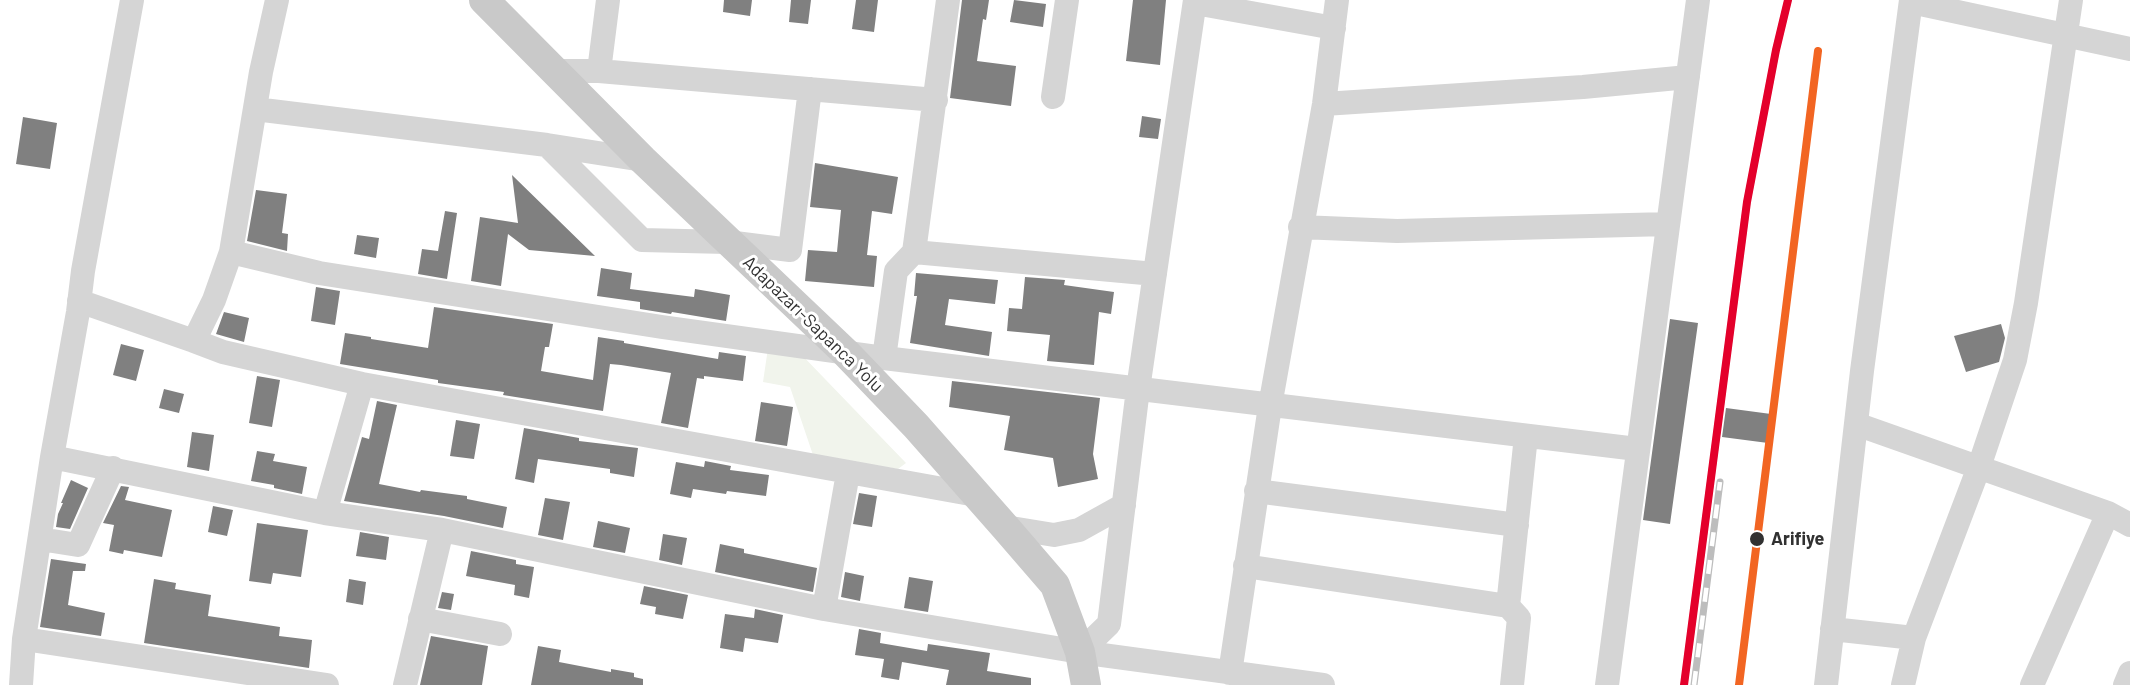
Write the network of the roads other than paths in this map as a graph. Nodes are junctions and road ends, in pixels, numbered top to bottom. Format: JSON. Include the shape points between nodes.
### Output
{"nodes":[{"id":1,"x":132,"y":0,"type":"edge"},
{"id":2,"x":277,"y":0,"type":"edge"},
{"id":3,"x":484,"y":0,"type":"edge"},
{"id":4,"x":608,"y":0,"type":"edge"},
{"id":5,"x":948,"y":0,"type":"edge"},
{"id":6,"x":1067,"y":0,"type":"edge"},
{"id":7,"x":1337,"y":0,"type":"edge"},
{"id":8,"x":1698,"y":0,"type":"edge"},
{"id":9,"x":2071,"y":0,"type":"edge"},
{"id":10,"x":1195,"y":1,"type":"edge"},
{"id":11,"x":1911,"y":1,"type":"edge"},
{"id":12,"x":1335,"y":28,"type":"junction"},
{"id":13,"x":2066,"y":35,"type":"junction"},
{"id":14,"x":2130,"y":49,"type":"edge"},
{"id":15,"x":556,"y":71,"type":"junction"},
{"id":16,"x":598,"y":71,"type":"junction"},
{"id":17,"x":1688,"y":77,"type":"junction"},
{"id":18,"x":810,"y":89,"type":"junction"},
{"id":19,"x":1053,"y":97,"type":"dead end"},
{"id":20,"x":936,"y":100,"type":"junction"},
{"id":21,"x":1324,"y":104,"type":"junction"},
{"id":22,"x":255,"y":109,"type":"junction"},
{"id":23,"x":547,"y":145,"type":"junction"},
{"id":24,"x":643,"y":160,"type":"junction"},
{"id":25,"x":1668,"y":224,"type":"junction"},
{"id":26,"x":1300,"y":227,"type":"junction"},
{"id":27,"x":727,"y":242,"type":"junction"},
{"id":28,"x":231,"y":252,"type":"junction"},
{"id":29,"x":914,"y":252,"type":"junction"},
{"id":30,"x":1155,"y":274,"type":"junction"},
{"id":31,"x":79,"y":301,"type":"junction"},
{"id":32,"x":194,"y":341,"type":"junction"},
{"id":33,"x":845,"y":352,"type":"junction"},
{"id":34,"x":884,"y":358,"type":"junction"},
{"id":35,"x":362,"y":384,"type":"junction"},
{"id":36,"x":1138,"y":389,"type":"junction"},
{"id":37,"x":1270,"y":406,"type":"junction"},
{"id":38,"x":1856,"y":424,"type":"junction"},
{"id":39,"x":1526,"y":436,"type":"junction"},
{"id":40,"x":1637,"y":449,"type":"junction"},
{"id":41,"x":52,"y":456,"type":"junction"},
{"id":42,"x":1980,"y":467,"type":"junction"},
{"id":43,"x":113,"y":468,"type":"junction"},
{"id":44,"x":848,"y":473,"type":"junction"},
{"id":45,"x":1256,"y":491,"type":"junction"},
{"id":46,"x":976,"y":495,"type":"junction"},
{"id":47,"x":1124,"y":506,"type":"junction"},
{"id":48,"x":325,"y":513,"type":"junction"},
{"id":49,"x":2109,"y":513,"type":"junction"},
{"id":50,"x":1516,"y":525,"type":"junction"},
{"id":51,"x":2130,"y":525,"type":"edge"},
{"id":52,"x":1005,"y":527,"type":"junction"},
{"id":53,"x":442,"y":530,"type":"junction"},
{"id":54,"x":40,"y":539,"type":"junction"},
{"id":55,"x":1245,"y":566,"type":"junction"},
{"id":56,"x":1508,"y":606,"type":"junction"},
{"id":57,"x":824,"y":609,"type":"junction"},
{"id":58,"x":420,"y":619,"type":"junction"},
{"id":59,"x":1832,"y":629,"type":"junction"},
{"id":60,"x":500,"y":634,"type":"dead end"},
{"id":61,"x":1914,"y":638,"type":"junction"},
{"id":62,"x":24,"y":639,"type":"junction"},
{"id":63,"x":1080,"y":652,"type":"junction"},
{"id":64,"x":1230,"y":673,"type":"junction"},
{"id":65,"x":2130,"y":673,"type":"edge"},
{"id":66,"x":219,"y":677,"type":"edge"},
{"id":67,"x":21,"y":685,"type":"edge"},
{"id":68,"x":327,"y":685,"type":"edge"},
{"id":69,"x":405,"y":685,"type":"edge"},
{"id":70,"x":1086,"y":685,"type":"edge"},
{"id":71,"x":1323,"y":685,"type":"edge"},
{"id":72,"x":1512,"y":685,"type":"edge"},
{"id":73,"x":1607,"y":685,"type":"edge"},
{"id":74,"x":1826,"y":685,"type":"edge"},
{"id":75,"x":1903,"y":685,"type":"edge"},
{"id":76,"x":2032,"y":685,"type":"edge"},
{"id":77,"x":2124,"y":685,"type":"edge"}],
"edges":[{"from":1,"to":31,"type":"street"},
{"from":2,"to":22,"type":"street"},
{"from":3,"to":15,"type":"main road","name":"Adapazarı-Sapanca Yolu"},
{"from":4,"to":16,"type":"street"},
{"from":5,"to":20,"type":"street"},
{"from":6,"to":19,"type":"street"},
{"from":7,"to":12,"type":"street"},
{"from":8,"to":17,"type":"street"},
{"from":9,"to":13,"type":"street"},
{"from":10,"to":12,"type":"street"},
{"from":10,"to":30,"type":"street"},
{"from":11,"to":13,"type":"street"},
{"from":11,"to":38,"type":"street"},
{"from":12,"to":21,"type":"street"},
{"from":13,"to":14,"type":"street"},
{"from":13,"to":42,"type":"street","via":[[2015,360]]},
{"from":15,"to":16,"type":"street"},
{"from":15,"to":24,"type":"main road","name":"Adapazarı-Sapanca Yolu"},
{"from":16,"to":18,"type":"street"},
{"from":17,"to":21,"type":"street"},
{"from":17,"to":25,"type":"street"},
{"from":18,"to":20,"type":"street"},
{"from":18,"to":27,"type":"street","via":[[790,250]]},
{"from":20,"to":29,"type":"street"},
{"from":21,"to":26,"type":"street"},
{"from":22,"to":23,"type":"street"},
{"from":22,"to":28,"type":"street"},
{"from":23,"to":24,"type":"street"},
{"from":23,"to":27,"type":"street","via":[[642,240]]},
{"from":24,"to":27,"type":"main road","name":"Adapazarı-Sapanca Yolu"},
{"from":25,"to":26,"type":"street","via":[[1397,231]]},
{"from":25,"to":40,"type":"street"},
{"from":26,"to":37,"type":"street"},
{"from":27,"to":33,"type":"main road","name":"Adapazarı-Sapanca Yolu"},
{"from":28,"to":32,"type":"street"},
{"from":28,"to":33,"type":"street","via":[[319,273]]},
{"from":29,"to":30,"type":"street"},
{"from":29,"to":34,"type":"street","via":[[896,271]]},
{"from":30,"to":36,"type":"street"},
{"from":31,"to":32,"type":"street"},
{"from":31,"to":41,"type":"street"},
{"from":32,"to":35,"type":"street","via":[[223,352]]},
{"from":33,"to":34,"type":"street"},
{"from":33,"to":46,"type":"main road","name":"Adapazarı-Sapanca Yolu"},
{"from":34,"to":36,"type":"street"},
{"from":35,"to":44,"type":"street"},
{"from":35,"to":48,"type":"street"},
{"from":36,"to":37,"type":"street"},
{"from":36,"to":47,"type":"street"},
{"from":37,"to":39,"type":"street"},
{"from":37,"to":45,"type":"street"},
{"from":38,"to":42,"type":"street"},
{"from":38,"to":59,"type":"street"},
{"from":39,"to":40,"type":"street"},
{"from":39,"to":50,"type":"street"},
{"from":40,"to":73,"type":"street"},
{"from":41,"to":43,"type":"street"},
{"from":41,"to":54,"type":"street"},
{"from":42,"to":49,"type":"street"},
{"from":42,"to":61,"type":"street"},
{"from":43,"to":48,"type":"street"},
{"from":43,"to":54,"type":"street","via":[[78,545]]},
{"from":44,"to":46,"type":"street"},
{"from":44,"to":57,"type":"street"},
{"from":45,"to":50,"type":"street"},
{"from":45,"to":55,"type":"street"},
{"from":46,"to":52,"type":"main road","name":"Adapazarı-Sapanca Yolu"},
{"from":47,"to":52,"type":"street","via":[[1079,530],[1053,535]]},
{"from":47,"to":63,"type":"street","via":[[1109,624]]},
{"from":48,"to":53,"type":"street"},
{"from":49,"to":51,"type":"street"},
{"from":49,"to":76,"type":"street"},
{"from":50,"to":56,"type":"street"},
{"from":52,"to":63,"type":"main road","name":"Adapazarı-Sapanca Yolu","via":[[1055,585]]},
{"from":53,"to":57,"type":"street"},
{"from":53,"to":58,"type":"street"},
{"from":54,"to":62,"type":"street"},
{"from":55,"to":56,"type":"street"},
{"from":55,"to":64,"type":"street"},
{"from":56,"to":72,"type":"street","via":[[1519,618]]},
{"from":57,"to":63,"type":"street"},
{"from":58,"to":60,"type":"street"},
{"from":58,"to":69,"type":"street"},
{"from":59,"to":61,"type":"street"},
{"from":59,"to":74,"type":"street"},
{"from":61,"to":75,"type":"street"},
{"from":62,"to":66,"type":"street"},
{"from":62,"to":67,"type":"street"},
{"from":63,"to":64,"type":"street"},
{"from":63,"to":70,"type":"main road","name":"Adapazarı-Sapanca Yolu"},
{"from":64,"to":71,"type":"street"},
{"from":65,"to":77,"type":"street"},
{"from":66,"to":68,"type":"street"}]}
